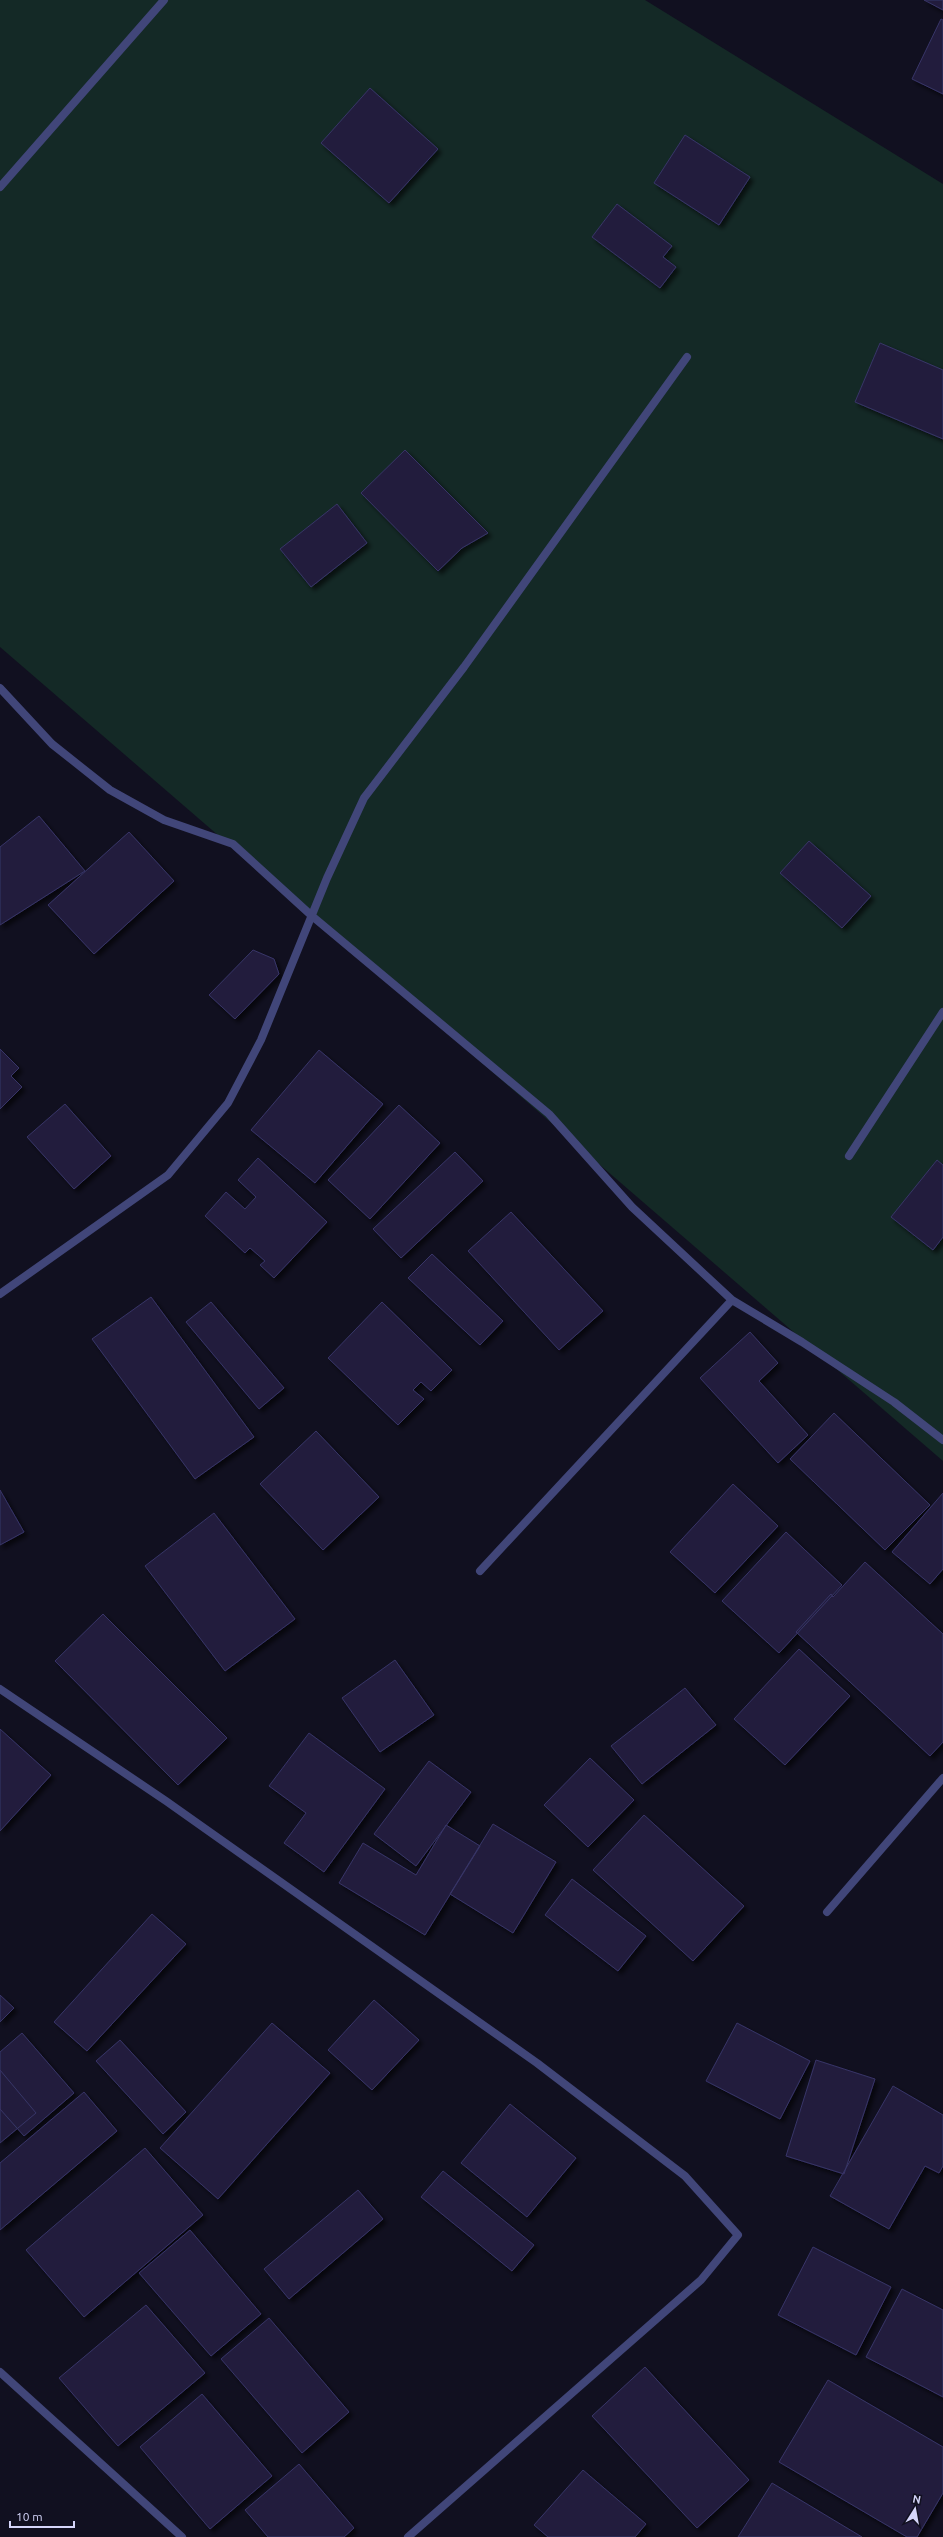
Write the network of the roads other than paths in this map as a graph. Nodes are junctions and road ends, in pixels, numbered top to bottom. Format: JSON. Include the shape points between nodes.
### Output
{"nodes":[{"id":1,"x":164,"y":0,"type":"edge"},
{"id":2,"x":0,"y":187,"type":"edge"},
{"id":3,"x":687,"y":357,"type":"dead end"},
{"id":4,"x":2,"y":694,"type":"edge"},
{"id":5,"x":312,"y":916,"type":"junction"},
{"id":6,"x":943,"y":1012,"type":"edge"},
{"id":7,"x":849,"y":1156,"type":"dead end"},
{"id":8,"x":0,"y":1294,"type":"edge"},
{"id":9,"x":732,"y":1300,"type":"junction"},
{"id":10,"x":943,"y":1440,"type":"edge"},
{"id":11,"x":480,"y":1571,"type":"dead end"},
{"id":12,"x":0,"y":1689,"type":"edge"},
{"id":13,"x":943,"y":1778,"type":"edge"},
{"id":14,"x":827,"y":1912,"type":"dead end"},
{"id":15,"x":0,"y":2372,"type":"edge"},
{"id":16,"x":182,"y":2537,"type":"edge"},
{"id":17,"x":408,"y":2537,"type":"edge"}],
"edges":[{"from":1,"to":2,"type":"street"},
{"from":3,"to":5,"type":"street","via":[[464,667],[364,798]]},
{"from":4,"to":5,"type":"street","via":[[52,744],[110,790],[164,820],[233,844]]},
{"from":5,"to":8,"type":"street","via":[[261,1040],[228,1103],[168,1175]]},
{"from":5,"to":9,"type":"street","via":[[549,1114],[632,1207]]},
{"from":6,"to":7,"type":"street"},
{"from":9,"to":10,"type":"street","via":[[894,1402]]},
{"from":9,"to":11,"type":"street"},
{"from":12,"to":17,"type":"street","via":[[166,1801],[537,2063],[685,2176],[738,2235],[701,2280]]},
{"from":13,"to":14,"type":"street"},
{"from":15,"to":16,"type":"street"}]}
